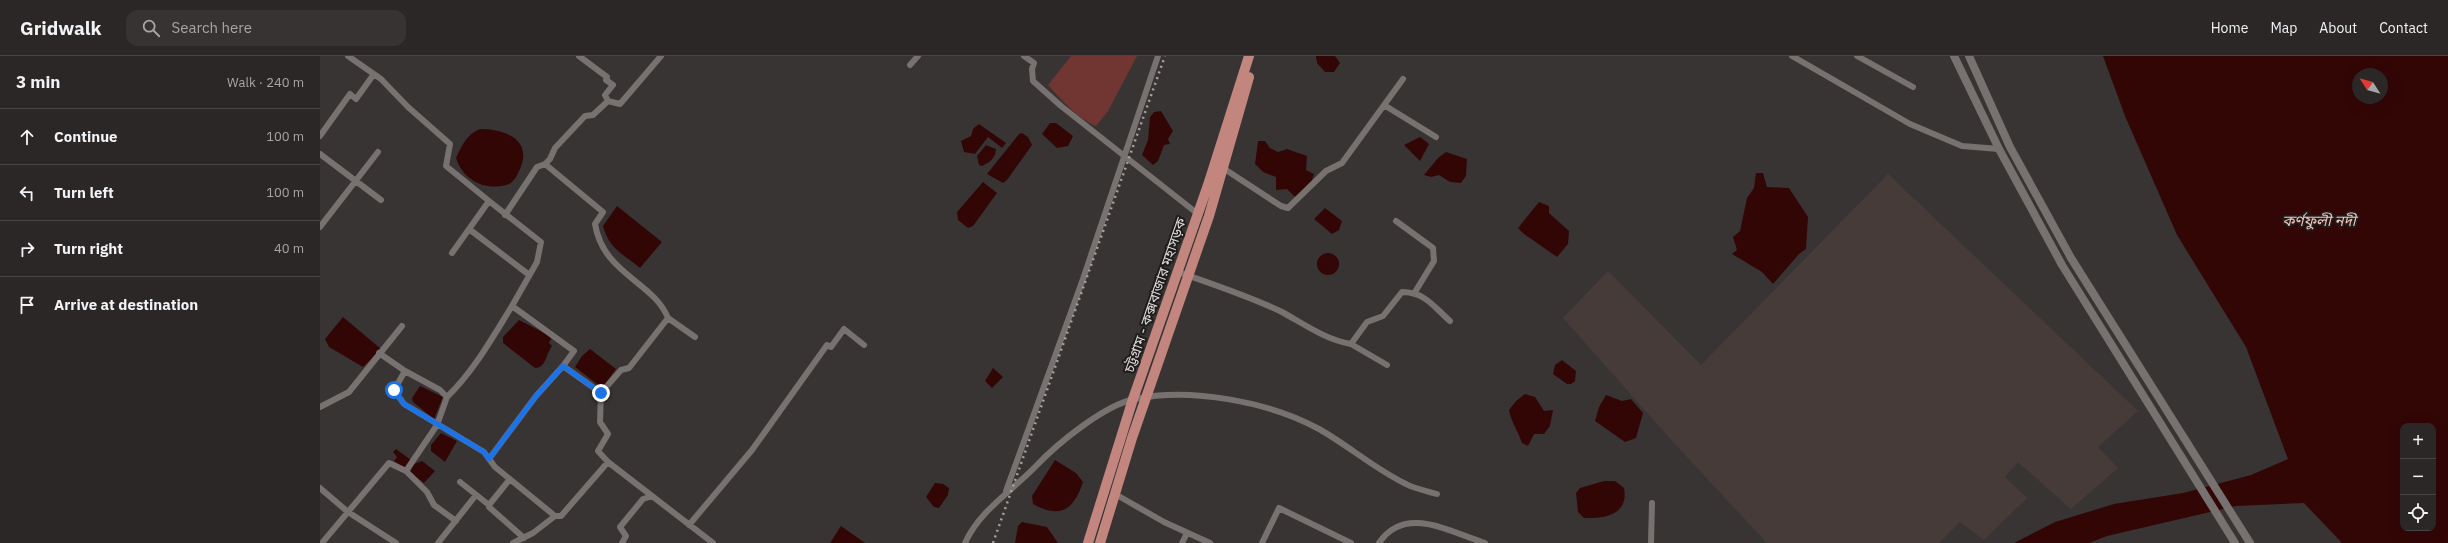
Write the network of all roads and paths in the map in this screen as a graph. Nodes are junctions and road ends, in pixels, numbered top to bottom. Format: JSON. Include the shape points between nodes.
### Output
{"nodes":[{"id":1,"x":348,"y":56,"type":"edge"},
{"id":2,"x":579,"y":56,"type":"edge"},
{"id":3,"x":661,"y":56,"type":"edge"},
{"id":4,"x":918,"y":56,"type":"edge"},
{"id":5,"x":1024,"y":56,"type":"edge"},
{"id":6,"x":1158,"y":56,"type":"edge"},
{"id":7,"x":1249,"y":56,"type":"edge"},
{"id":8,"x":1256,"y":56,"type":"edge"},
{"id":9,"x":1792,"y":56,"type":"edge"},
{"id":10,"x":1857,"y":56,"type":"edge"},
{"id":11,"x":1954,"y":56,"type":"edge"},
{"id":12,"x":1969,"y":56,"type":"edge"},
{"id":13,"x":910,"y":65,"type":"dead end"},
{"id":14,"x":374,"y":74,"type":"junction"},
{"id":15,"x":1403,"y":79,"type":"dead end"},
{"id":16,"x":1914,"y":87,"type":"dead end"},
{"id":17,"x":608,"y":101,"type":"junction"},
{"id":18,"x":1384,"y":105,"type":"junction"},
{"id":19,"x":320,"y":136,"type":"edge"},
{"id":20,"x":1436,"y":137,"type":"dead end"},
{"id":21,"x":1999,"y":150,"type":"junction"},
{"id":22,"x":378,"y":152,"type":"dead end"},
{"id":23,"x":320,"y":154,"type":"edge"},
{"id":24,"x":1125,"y":156,"type":"junction"},
{"id":25,"x":545,"y":164,"type":"junction"},
{"id":26,"x":1223,"y":168,"type":"junction"},
{"id":27,"x":356,"y":181,"type":"junction"},
{"id":28,"x":381,"y":200,"type":"dead end"},
{"id":29,"x":489,"y":201,"type":"junction"},
{"id":30,"x":1198,"y":214,"type":"junction"},
{"id":31,"x":506,"y":215,"type":"junction"},
{"id":32,"x":1396,"y":221,"type":"dead end"},
{"id":33,"x":320,"y":227,"type":"edge"},
{"id":34,"x":469,"y":229,"type":"junction"},
{"id":35,"x":452,"y":253,"type":"dead end"},
{"id":36,"x":1178,"y":272,"type":"junction"},
{"id":37,"x":528,"y":274,"type":"junction"},
{"id":38,"x":1188,"y":276,"type":"junction"},
{"id":39,"x":1415,"y":292,"type":"junction"},
{"id":40,"x":512,"y":306,"type":"junction"},
{"id":41,"x":668,"y":318,"type":"junction"},
{"id":42,"x":1450,"y":321,"type":"dead end"},
{"id":43,"x":402,"y":326,"type":"dead end"},
{"id":44,"x":695,"y":337,"type":"dead end"},
{"id":45,"x":1351,"y":344,"type":"junction"},
{"id":46,"x":864,"y":345,"type":"dead end"},
{"id":47,"x":379,"y":353,"type":"junction"},
{"id":48,"x":1387,"y":364,"type":"dead end"},
{"id":49,"x":563,"y":366,"type":"junction"},
{"id":50,"x":405,"y":371,"type":"junction"},
{"id":51,"x":601,"y":393,"type":"junction"},
{"id":52,"x":447,"y":397,"type":"junction"},
{"id":53,"x":1146,"y":397,"type":"junction"},
{"id":54,"x":1133,"y":399,"type":"junction"},
{"id":55,"x":320,"y":407,"type":"edge"},
{"id":56,"x":437,"y":426,"type":"junction"},
{"id":57,"x":489,"y":459,"type":"junction"},
{"id":58,"x":608,"y":462,"type":"junction"},
{"id":59,"x":406,"y":471,"type":"junction"},
{"id":60,"x":510,"y":479,"type":"junction"},
{"id":61,"x":460,"y":482,"type":"dead end"},
{"id":62,"x":320,"y":488,"type":"edge"},
{"id":63,"x":1006,"y":491,"type":"junction"},
{"id":64,"x":1115,"y":494,"type":"junction"},
{"id":65,"x":1437,"y":494,"type":"dead end"},
{"id":66,"x":476,"y":495,"type":"junction"},
{"id":67,"x":652,"y":496,"type":"junction"},
{"id":68,"x":1652,"y":502,"type":"dead end"},
{"id":69,"x":489,"y":505,"type":"junction"},
{"id":70,"x":348,"y":512,"type":"junction"},
{"id":71,"x":555,"y":516,"type":"junction"},
{"id":72,"x":456,"y":521,"type":"junction"},
{"id":73,"x":689,"y":525,"type":"junction"},
{"id":74,"x":1187,"y":533,"type":"junction"},
{"id":75,"x":524,"y":538,"type":"junction"},
{"id":76,"x":322,"y":543,"type":"edge"},
{"id":77,"x":396,"y":543,"type":"edge"},
{"id":78,"x":438,"y":543,"type":"edge"},
{"id":79,"x":513,"y":543,"type":"edge"},
{"id":80,"x":622,"y":543,"type":"edge"},
{"id":81,"x":713,"y":543,"type":"edge"},
{"id":82,"x":965,"y":543,"type":"edge"},
{"id":83,"x":1088,"y":543,"type":"edge"},
{"id":84,"x":1100,"y":543,"type":"edge"},
{"id":85,"x":1182,"y":543,"type":"edge"},
{"id":86,"x":1210,"y":543,"type":"edge"},
{"id":87,"x":1262,"y":543,"type":"edge"},
{"id":88,"x":1351,"y":543,"type":"edge"},
{"id":89,"x":1379,"y":543,"type":"edge"},
{"id":90,"x":1485,"y":543,"type":"edge"},
{"id":91,"x":1651,"y":543,"type":"edge"},
{"id":92,"x":2235,"y":543,"type":"edge"},
{"id":93,"x":2250,"y":543,"type":"edge"}],
"edges":[{"from":1,"to":14,"type":"street"},
{"from":2,"to":17,"type":"street","via":[[607,77],[606,80],[613,85],[605,95]]},
{"from":3,"to":17,"type":"street","via":[[620,104]]},
{"from":4,"to":13,"type":"street"},
{"from":5,"to":24,"type":"street","via":[[1034,63],[1034,80],[1061,106]]},
{"from":6,"to":24,"type":"street"},
{"from":7,"to":30,"type":"highway","name":"চট্টগ্রাম - কক্সবাজার মহাসড়ক"},
{"from":8,"to":26,"type":"highway","name":"চট্টগ্রাম - কক্সবাজার মহাসড়ক"},
{"from":9,"to":21,"type":"street","via":[[1910,124],[1962,146]]},
{"from":10,"to":16,"type":"street"},
{"from":11,"to":21,"type":"main road"},
{"from":12,"to":93,"type":"main road","via":[[2010,147],[2071,258]]},
{"from":14,"to":19,"type":"street","via":[[356,99],[350,94]]},
{"from":14,"to":29,"type":"street","via":[[450,144],[446,166]]},
{"from":15,"to":18,"type":"street"},
{"from":17,"to":25,"type":"street","via":[[593,115],[585,116],[555,148]]},
{"from":18,"to":20,"type":"street"},
{"from":18,"to":26,"type":"street","via":[[1342,163],[1326,171],[1288,208]]},
{"from":21,"to":92,"type":"main road","via":[[2062,265]]},
{"from":22,"to":27,"type":"street"},
{"from":23,"to":27,"type":"street"},
{"from":24,"to":30,"type":"street"},
{"from":24,"to":63,"type":"street"},
{"from":25,"to":31,"type":"street","via":[[537,167]]},
{"from":25,"to":41,"type":"street","via":[[603,212],[595,224],[597,234],[610,258],[664,307]]},
{"from":26,"to":38,"type":"highway","name":"চট্টগ্রাম - কক্সবাজার মহাসড়ক"},
{"from":27,"to":28,"type":"street"},
{"from":27,"to":33,"type":"street"},
{"from":29,"to":31,"type":"street"},
{"from":29,"to":34,"type":"street"},
{"from":30,"to":36,"type":"highway","name":"চট্টগ্রাম - কক্সবাজার মহাসড়ক"},
{"from":31,"to":37,"type":"street","via":[[541,242],[537,262]]},
{"from":32,"to":39,"type":"street","via":[[1433,248],[1434,261]]},
{"from":34,"to":35,"type":"street"},
{"from":34,"to":37,"type":"street"},
{"from":36,"to":38,"type":"street"},
{"from":36,"to":54,"type":"highway","name":"চট্টগ্রাম - কক্সবাজার মহাসড়ক"},
{"from":37,"to":40,"type":"street"},
{"from":38,"to":45,"type":"street","via":[[1281,312],[1326,336]]},
{"from":38,"to":53,"type":"highway","name":"চট্টগ্রাম - কক্সবাজার মহাসড়ক"},
{"from":39,"to":42,"type":"street"},
{"from":39,"to":45,"type":"street","via":[[1402,292],[1384,316],[1367,322]]},
{"from":40,"to":49,"type":"street","via":[[574,351]]},
{"from":40,"to":52,"type":"street","via":[[483,354]]},
{"from":41,"to":44,"type":"street"},
{"from":41,"to":51,"type":"street","via":[[629,368],[621,370]]},
{"from":43,"to":47,"type":"street"},
{"from":45,"to":48,"type":"street"},
{"from":46,"to":73,"type":"street","via":[[844,329],[831,347],[827,346],[752,450]]},
{"from":47,"to":50,"type":"street"},
{"from":47,"to":55,"type":"street","via":[[349,392]]},
{"from":49,"to":51,"type":"street"},
{"from":49,"to":57,"type":"street","via":[[536,396]]},
{"from":50,"to":52,"type":"street","via":[[440,390]]},
{"from":50,"to":56,"type":"street","via":[[394,390],[404,404]]},
{"from":51,"to":58,"type":"street","via":[[600,422],[608,434],[598,451]]},
{"from":52,"to":56,"type":"street"},
{"from":53,"to":54,"type":"street"},
{"from":53,"to":64,"type":"highway","name":"চট্টগ্রাম - কক্সবাজার মহাসড়ক"},
{"from":53,"to":65,"type":"street","via":[[1200,396],[1274,410],[1318,429],[1407,485]]},
{"from":54,"to":63,"type":"street","via":[[1083,426],[1046,455],[1023,480]]},
{"from":54,"to":83,"type":"highway","name":"চট্টগ্রাম - কক্সবাজার মহাসড়ক"},
{"from":56,"to":57,"type":"street","via":[[484,452]]},
{"from":56,"to":59,"type":"street"},
{"from":57,"to":60,"type":"street"},
{"from":58,"to":67,"type":"street"},
{"from":58,"to":71,"type":"street","via":[[560,516]]},
{"from":59,"to":70,"type":"street","via":[[389,463]]},
{"from":59,"to":72,"type":"street","via":[[427,492],[434,505]]},
{"from":60,"to":69,"type":"street"},
{"from":60,"to":71,"type":"street"},
{"from":61,"to":66,"type":"street"},
{"from":62,"to":70,"type":"street"},
{"from":63,"to":82,"type":"street"},
{"from":64,"to":74,"type":"street"},
{"from":64,"to":84,"type":"highway","name":"চট্টগ্রাম - কক্সবাজার মহাসড়ক"},
{"from":66,"to":69,"type":"street"},
{"from":66,"to":72,"type":"street"},
{"from":67,"to":73,"type":"street"},
{"from":67,"to":80,"type":"street","via":[[643,499],[620,527],[626,536]]},
{"from":68,"to":91,"type":"street"},
{"from":69,"to":75,"type":"street","via":[[489,508]]},
{"from":70,"to":76,"type":"street"},
{"from":70,"to":77,"type":"street"},
{"from":71,"to":75,"type":"street"},
{"from":72,"to":78,"type":"street"},
{"from":73,"to":81,"type":"street"},
{"from":74,"to":85,"type":"street"},
{"from":74,"to":86,"type":"street"},
{"from":75,"to":79,"type":"street"},
{"from":87,"to":88,"type":"street","via":[[1279,508]]},
{"from":89,"to":90,"type":"street","via":[[1398,524],[1414,522],[1426,523]]}]}
